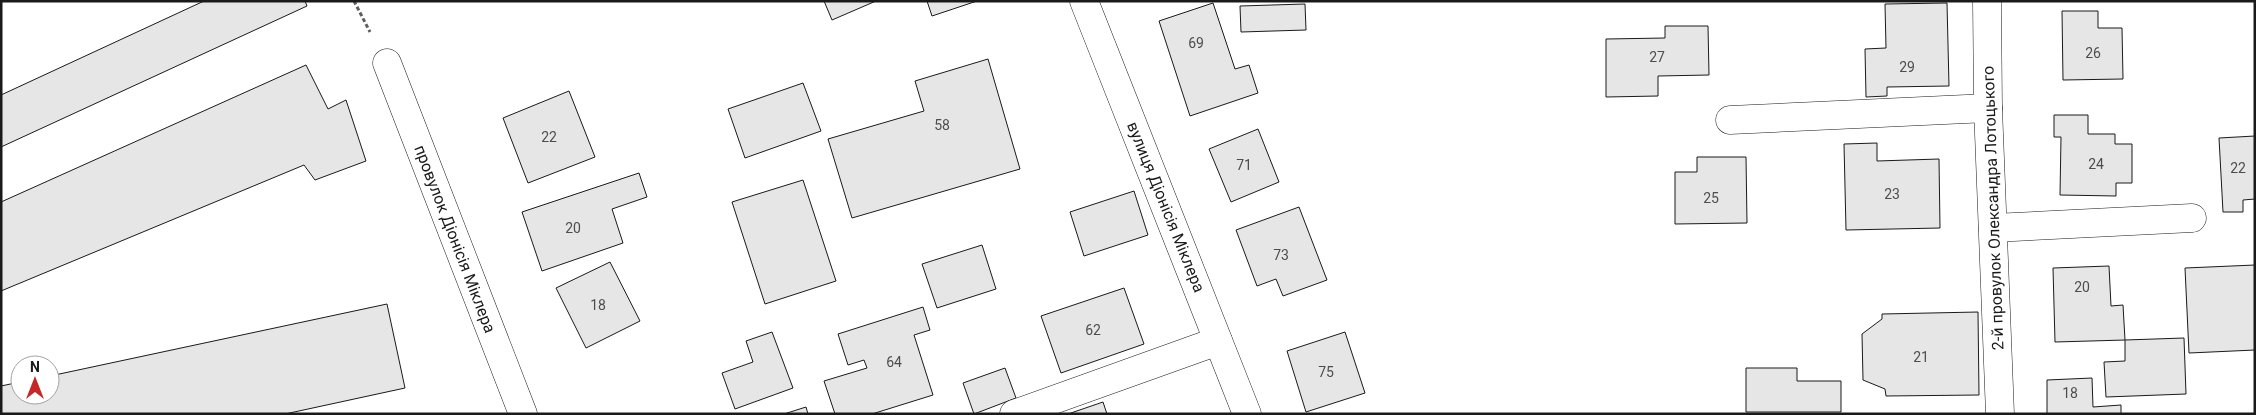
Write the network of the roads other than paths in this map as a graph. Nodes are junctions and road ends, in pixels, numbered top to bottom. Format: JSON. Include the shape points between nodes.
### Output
{"nodes":[{"id":1,"x":1084,"y":1,"type":"edge"},
{"id":2,"x":1987,"y":1,"type":"edge"},
{"id":3,"x":387,"y":64,"type":"dead end"},
{"id":4,"x":1988,"y":108,"type":"junction"},
{"id":5,"x":1730,"y":120,"type":"dead end"},
{"id":6,"x":2192,"y":218,"type":"dead end"},
{"id":7,"x":1993,"y":228,"type":"junction"},
{"id":8,"x":1218,"y":341,"type":"junction"},
{"id":9,"x":523,"y":414,"type":"edge"},
{"id":10,"x":1014,"y":414,"type":"edge"},
{"id":11,"x":1247,"y":414,"type":"edge"},
{"id":12,"x":2000,"y":414,"type":"edge"}],
"edges":[{"from":1,"to":8,"type":"street","name":"вулиця Діонісія Міклера"},
{"from":2,"to":4,"type":"street","name":"2-й провулок Олександра Лотоцького"},
{"from":3,"to":9,"type":"street","name":"провулок Діонісія Міклера"},
{"from":4,"to":5,"type":"street"},
{"from":4,"to":7,"type":"street","name":"2-й провулок Олександра Лотоцького"},
{"from":6,"to":7,"type":"street"},
{"from":7,"to":12,"type":"street","name":"2-й провулок Олександра Лотоцького"},
{"from":8,"to":10,"type":"street"},
{"from":8,"to":11,"type":"street","name":"вулиця Діонісія Міклера"}]}
